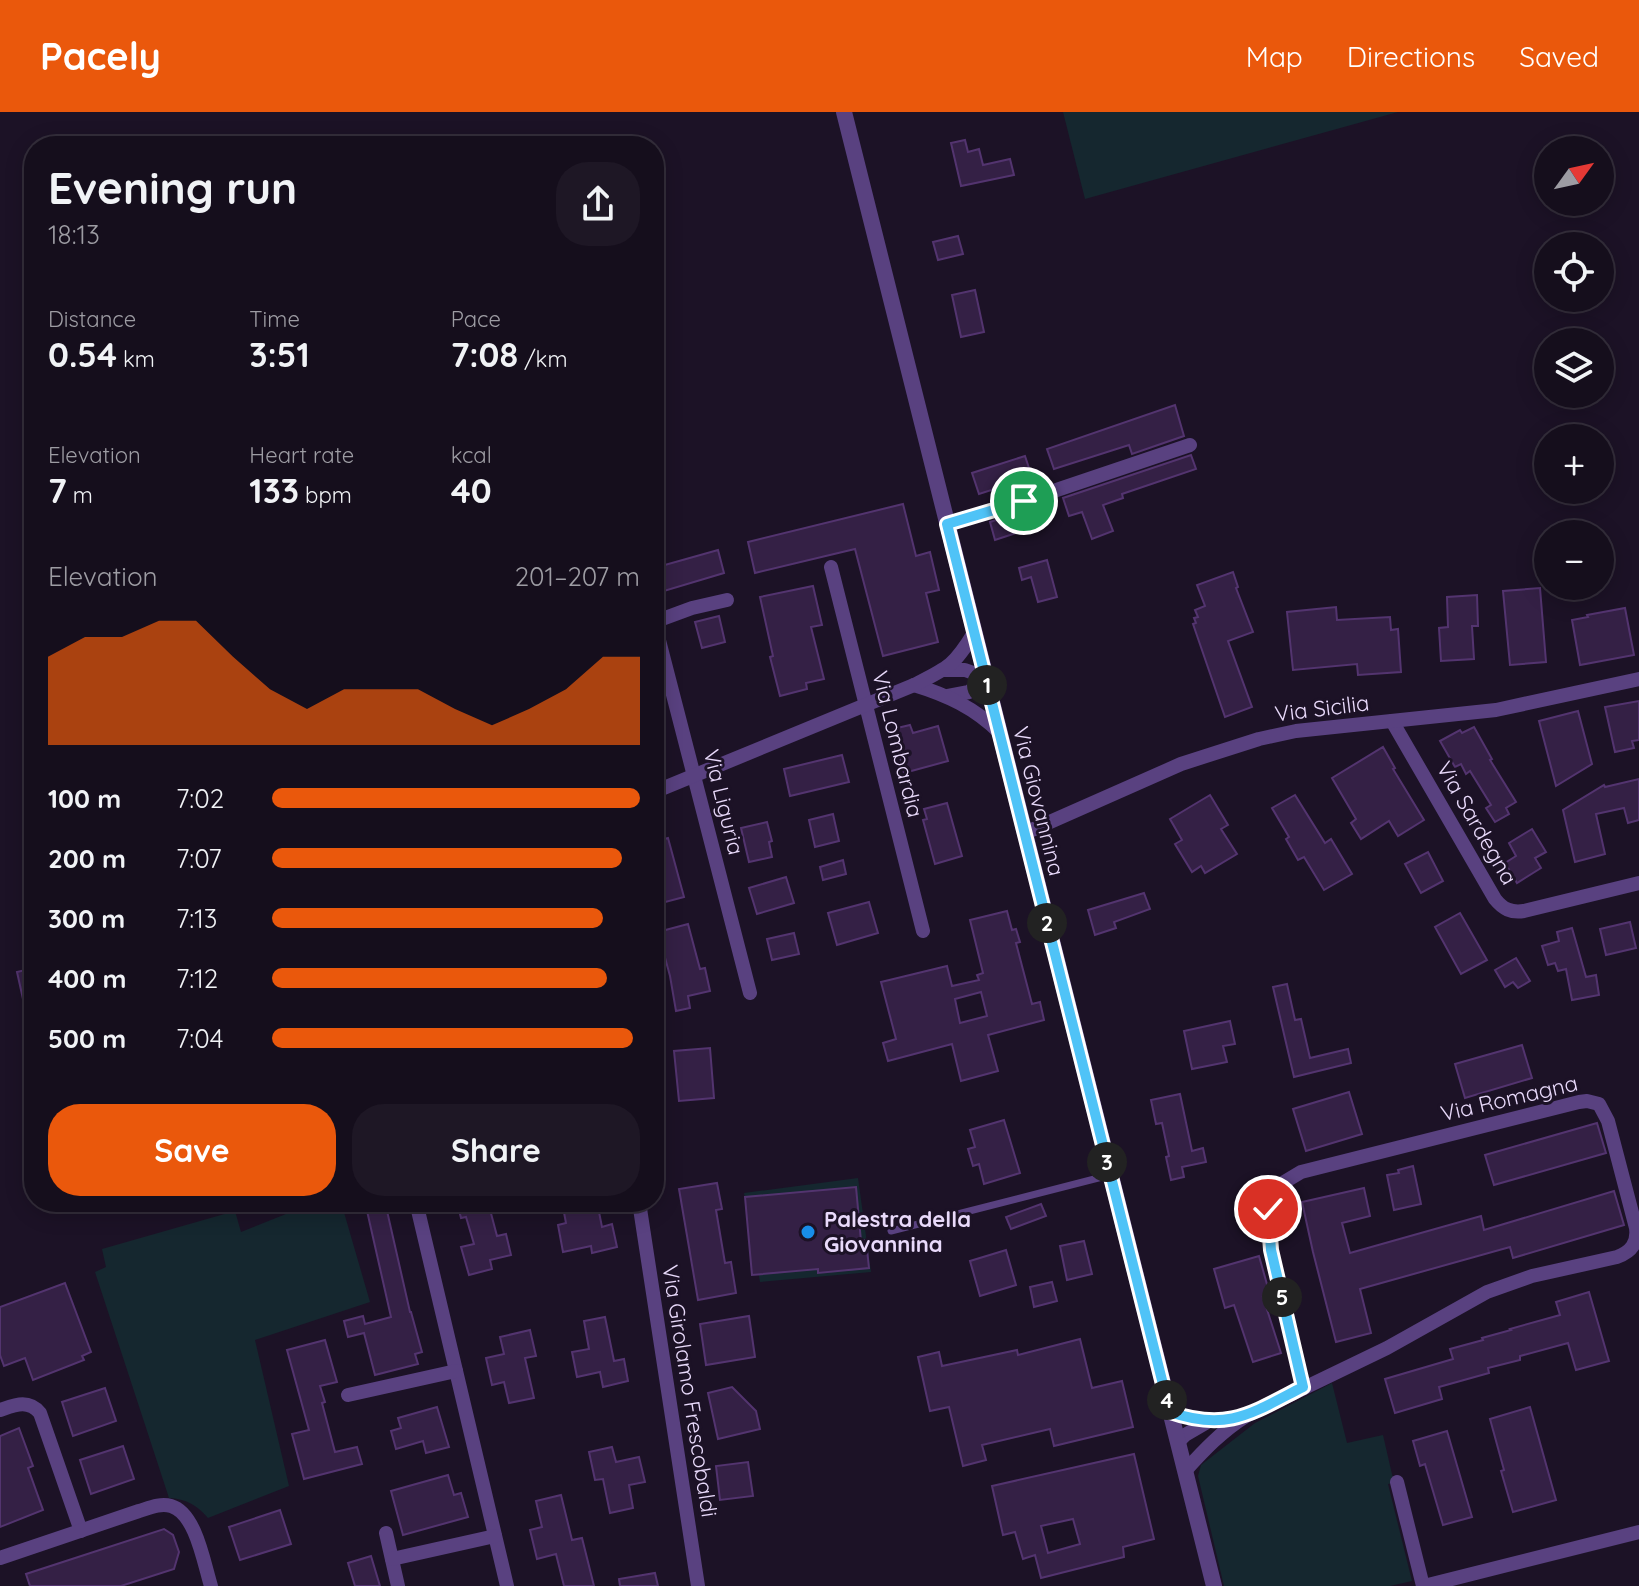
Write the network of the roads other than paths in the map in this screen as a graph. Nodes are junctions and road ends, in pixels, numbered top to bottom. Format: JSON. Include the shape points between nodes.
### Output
{"nodes":[{"id":1,"x":844,"y":112,"type":"edge"},
{"id":2,"x":1190,"y":445,"type":"dead end"},
{"id":3,"x":947,"y":524,"type":"junction"},
{"id":4,"x":831,"y":567,"type":"dead end"},
{"id":5,"x":727,"y":600,"type":"dead end"},
{"id":6,"x":664,"y":618,"type":"edge"},
{"id":7,"x":974,"y":633,"type":"junction"},
{"id":8,"x":664,"y":660,"type":"edge"},
{"id":9,"x":944,"y":670,"type":"junction"},
{"id":10,"x":985,"y":677,"type":"junction"},
{"id":11,"x":1639,"y":679,"type":"edge"},
{"id":12,"x":914,"y":685,"type":"junction"},
{"id":13,"x":948,"y":696,"type":"junction"},
{"id":14,"x":866,"y":705,"type":"junction"},
{"id":15,"x":1392,"y":721,"type":"junction"},
{"id":16,"x":1000,"y":733,"type":"junction"},
{"id":17,"x":694,"y":774,"type":"junction"},
{"id":18,"x":664,"y":788,"type":"edge"},
{"id":19,"x":1025,"y":833,"type":"junction"},
{"id":20,"x":1639,"y":883,"type":"edge"},
{"id":21,"x":923,"y":931,"type":"dead end"},
{"id":22,"x":750,"y":993,"type":"dead end"},
{"id":23,"x":1110,"y":1175,"type":"junction"},
{"id":24,"x":418,"y":1212,"type":"edge"},
{"id":25,"x":641,"y":1212,"type":"edge"},
{"id":26,"x":891,"y":1231,"type":"dead end"},
{"id":27,"x":456,"y":1371,"type":"junction"},
{"id":28,"x":1303,"y":1387,"type":"junction"},
{"id":29,"x":348,"y":1395,"type":"dead end"},
{"id":30,"x":0,"y":1410,"type":"edge"},
{"id":31,"x":1170,"y":1412,"type":"junction"},
{"id":32,"x":1246,"y":1416,"type":"junction"},
{"id":33,"x":1209,"y":1421,"type":"junction"},
{"id":34,"x":1223,"y":1431,"type":"junction"},
{"id":35,"x":1178,"y":1442,"type":"junction"},
{"id":36,"x":1185,"y":1471,"type":"junction"},
{"id":37,"x":1397,"y":1482,"type":"dead end"},
{"id":38,"x":81,"y":1531,"type":"junction"},
{"id":39,"x":1639,"y":1532,"type":"edge"},
{"id":40,"x":386,"y":1533,"type":"dead end"},
{"id":41,"x":495,"y":1536,"type":"junction"},
{"id":42,"x":0,"y":1558,"type":"edge"},
{"id":43,"x":392,"y":1559,"type":"junction"},
{"id":44,"x":211,"y":1586,"type":"edge"},
{"id":45,"x":398,"y":1586,"type":"edge"},
{"id":46,"x":507,"y":1586,"type":"edge"},
{"id":47,"x":698,"y":1586,"type":"edge"},
{"id":48,"x":1214,"y":1586,"type":"edge"},
{"id":49,"x":1424,"y":1586,"type":"edge"}],
"edges":[{"from":1,"to":3,"type":"street","name":"Via Giovannina"},
{"from":2,"to":3,"type":"street"},
{"from":3,"to":7,"type":"street","name":"Via Giovannina"},
{"from":4,"to":14,"type":"street","name":"Via Lombardia"},
{"from":5,"to":6,"type":"street","name":"Via Liguria"},
{"from":7,"to":9,"type":"street"},
{"from":7,"to":10,"type":"street","name":"Via Giovannina"},
{"from":8,"to":17,"type":"street","name":"Via Liguria"},
{"from":9,"to":10,"type":"street"},
{"from":9,"to":12,"type":"street"},
{"from":10,"to":13,"type":"street","via":[[969,692]]},
{"from":10,"to":16,"type":"street","name":"Via Giovannina"},
{"from":11,"to":15,"type":"street","name":"Via Sicilia","via":[[1496,710]]},
{"from":12,"to":13,"type":"street"},
{"from":12,"to":14,"type":"street"},
{"from":13,"to":16,"type":"street"},
{"from":14,"to":17,"type":"street"},
{"from":14,"to":21,"type":"street","name":"Via Lombardia"},
{"from":15,"to":19,"type":"street","name":"Via Sicilia","via":[[1296,731],[1231,747],[1172,767]]},
{"from":15,"to":20,"type":"street","name":"Via Sardegna","via":[[1504,908],[1524,911]]},
{"from":16,"to":19,"type":"street","name":"Via Giovannina"},
{"from":17,"to":18,"type":"street"},
{"from":17,"to":22,"type":"street","name":"Via Liguria"},
{"from":19,"to":23,"type":"street","name":"Via Giovannina"},
{"from":23,"to":26,"type":"lane"},
{"from":23,"to":31,"type":"street","name":"Via Giovannina"},
{"from":24,"to":27,"type":"street"},
{"from":25,"to":47,"type":"street","name":"Via Girolamo Frescobaldi"},
{"from":27,"to":29,"type":"street"},
{"from":27,"to":41,"type":"street"},
{"from":28,"to":28,"type":"street","name":"Via Romagna","via":[[1499,1287],[1629,1251],[1636,1228],[1599,1104],[1579,1102],[1316,1168],[1276,1187],[1268,1209],[1269,1239]]},
{"from":28,"to":32,"type":"street","name":"Via Romagna"},
{"from":30,"to":38,"type":"street","via":[[24,1404],[40,1413]]},
{"from":31,"to":33,"type":"street","name":"Via Romagna"},
{"from":31,"to":35,"type":"street","name":"Via Giovannina"},
{"from":32,"to":33,"type":"street","name":"Via Romagna"},
{"from":32,"to":34,"type":"street","name":"Via Romagna"},
{"from":33,"to":35,"type":"street","name":"Via Romagna"},
{"from":34,"to":35,"type":"street","name":"Via Romagna","via":[[1197,1443]]},
{"from":34,"to":36,"type":"street","name":"Via Romagna"},
{"from":35,"to":36,"type":"street","name":"Via Giovannina"},
{"from":36,"to":48,"type":"street","name":"Via Giovannina"},
{"from":37,"to":49,"type":"street"},
{"from":38,"to":42,"type":"street"},
{"from":38,"to":44,"type":"street","via":[[169,1505],[188,1519]]},
{"from":39,"to":49,"type":"street"},
{"from":40,"to":43,"type":"street"},
{"from":41,"to":43,"type":"street"},
{"from":41,"to":46,"type":"street"},
{"from":43,"to":45,"type":"street"}]}
